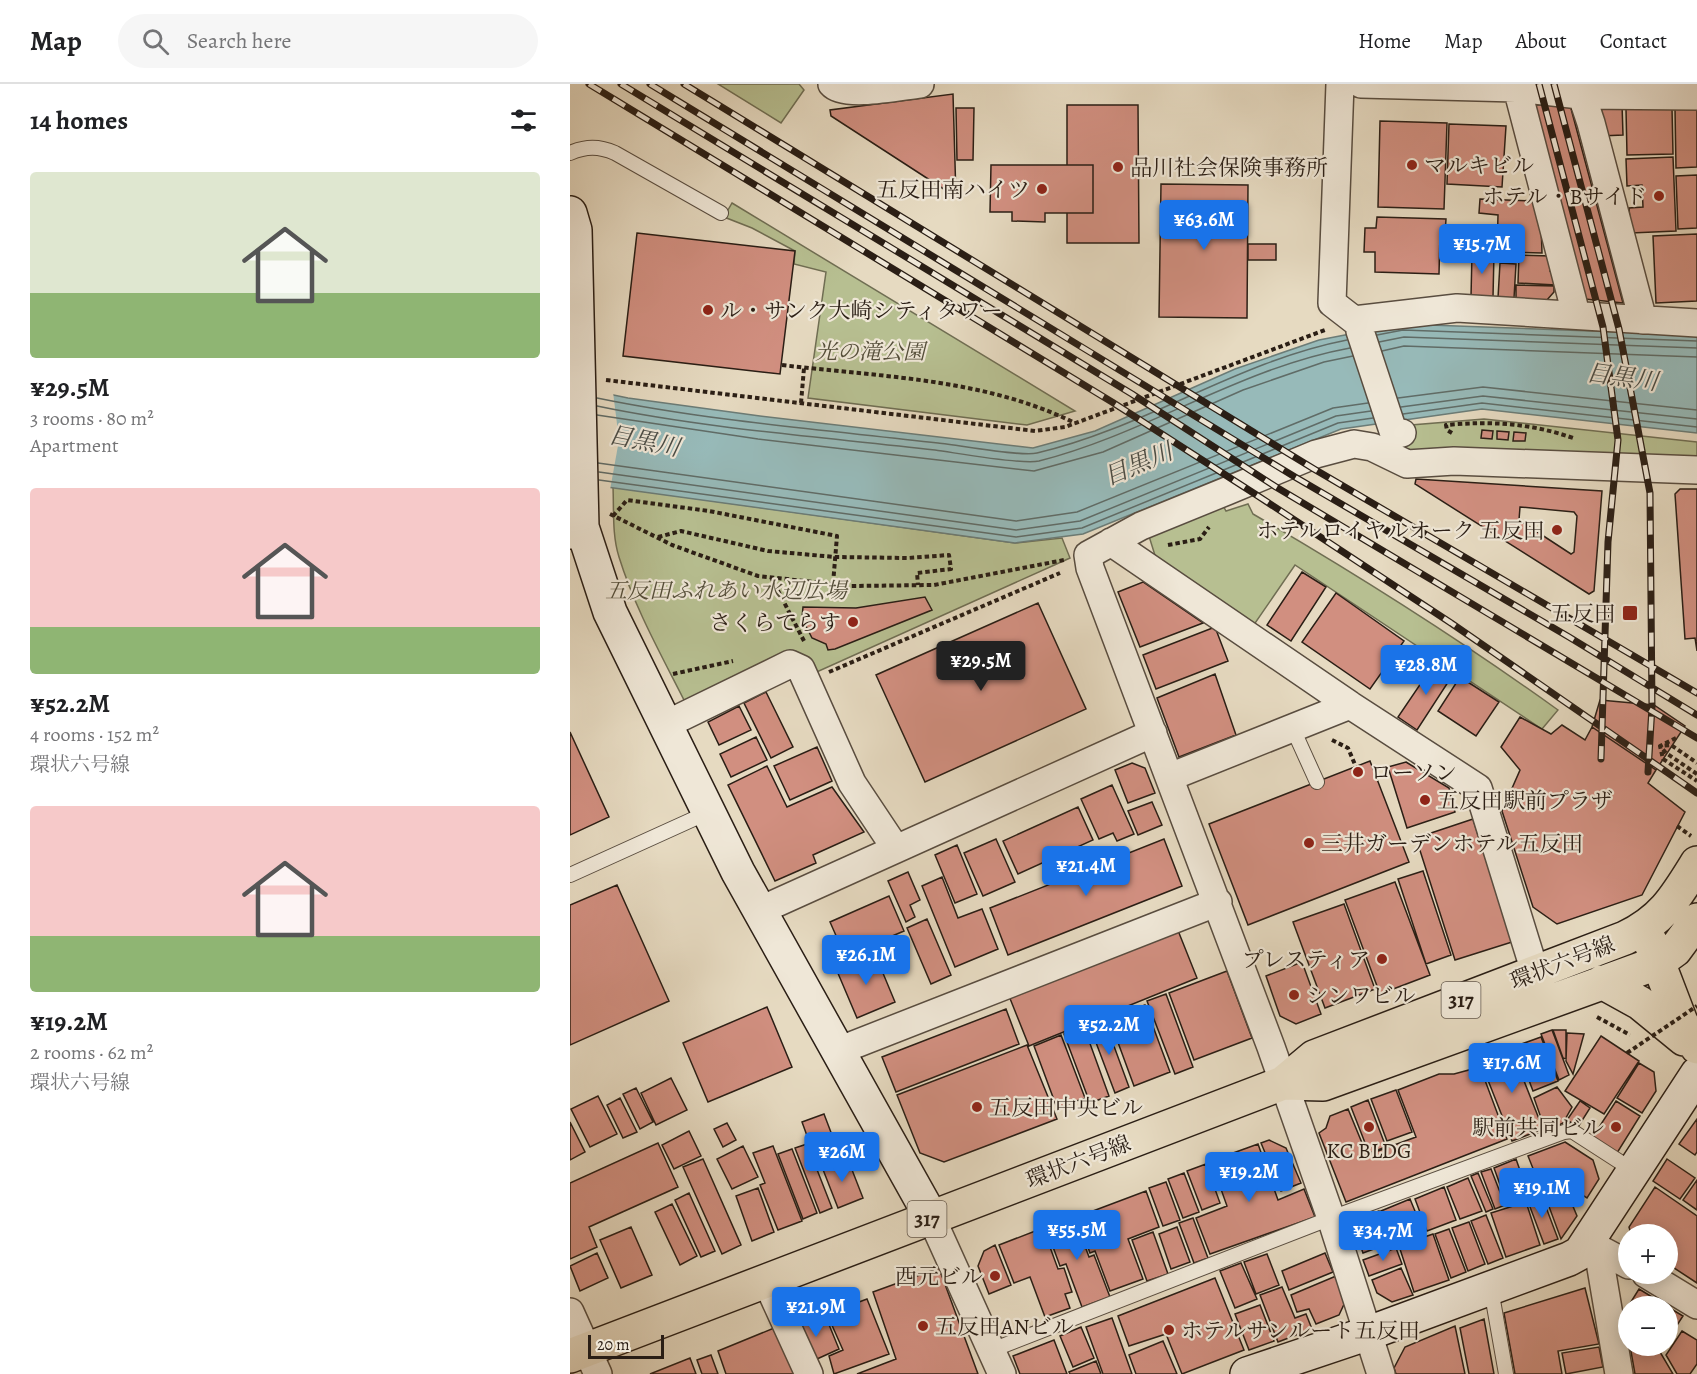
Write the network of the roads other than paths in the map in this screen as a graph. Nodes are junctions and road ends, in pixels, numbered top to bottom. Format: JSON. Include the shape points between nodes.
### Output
{"nodes":[{"id":1,"x":832,"y":84,"type":"edge"},
{"id":2,"x":920,"y":84,"type":"edge"},
{"id":3,"x":1340,"y":84,"type":"edge"},
{"id":4,"x":1361,"y":84,"type":"edge"},
{"id":5,"x":1516,"y":86,"type":"edge"},
{"id":6,"x":1579,"y":90,"type":"edge"},
{"id":7,"x":1683,"y":92,"type":"edge"},
{"id":8,"x":570,"y":153,"type":"edge"},
{"id":9,"x":570,"y":213,"type":"edge"},
{"id":10,"x":721,"y":213,"type":"dead end"},
{"id":11,"x":1576,"y":314,"type":"junction"},
{"id":12,"x":1643,"y":320,"type":"junction"},
{"id":13,"x":1697,"y":323,"type":"edge"},
{"id":14,"x":1357,"y":325,"type":"junction"},
{"id":15,"x":1402,"y":433,"type":"dead end"},
{"id":16,"x":1697,"y":470,"type":"edge"},
{"id":17,"x":578,"y":512,"type":"edge"},
{"id":18,"x":1111,"y":542,"type":"junction"},
{"id":19,"x":1350,"y":705,"type":"junction"},
{"id":20,"x":665,"y":725,"type":"junction"},
{"id":21,"x":1300,"y":726,"type":"junction"},
{"id":22,"x":1153,"y":733,"type":"junction"},
{"id":23,"x":1170,"y":777,"type":"junction"},
{"id":24,"x":1317,"y":782,"type":"dead end"},
{"id":25,"x":709,"y":812,"type":"junction"},
{"id":26,"x":896,"y":849,"type":"junction"},
{"id":27,"x":1697,"y":863,"type":"edge"},
{"id":28,"x":570,"y":875,"type":"edge"},
{"id":29,"x":1218,"y":902,"type":"junction"},
{"id":30,"x":761,"y":910,"type":"junction"},
{"id":31,"x":1646,"y":928,"type":"junction"},
{"id":32,"x":1695,"y":937,"type":"edge"},
{"id":33,"x":1657,"y":963,"type":"junction"},
{"id":34,"x":1535,"y":972,"type":"junction"},
{"id":35,"x":1602,"y":982,"type":"junction"},
{"id":36,"x":1683,"y":1001,"type":"edge"},
{"id":37,"x":1697,"y":1049,"type":"edge"},
{"id":38,"x":838,"y":1051,"type":"junction"},
{"id":39,"x":1697,"y":1074,"type":"edge"},
{"id":40,"x":1283,"y":1083,"type":"junction"},
{"id":41,"x":1635,"y":1171,"type":"junction"},
{"id":42,"x":931,"y":1217,"type":"junction"},
{"id":43,"x":1332,"y":1218,"type":"junction"},
{"id":44,"x":1593,"y":1247,"type":"junction"},
{"id":45,"x":1618,"y":1260,"type":"edge"},
{"id":46,"x":766,"y":1280,"type":"junction"},
{"id":47,"x":1662,"y":1284,"type":"edge"},
{"id":48,"x":1491,"y":1289,"type":"junction"},
{"id":49,"x":1697,"y":1305,"type":"edge"},
{"id":50,"x":570,"y":1312,"type":"edge"},
{"id":51,"x":1369,"y":1333,"type":"junction"},
{"id":52,"x":585,"y":1360,"type":"edge"},
{"id":53,"x":997,"y":1362,"type":"edge"},
{"id":54,"x":809,"y":1374,"type":"edge"},
{"id":55,"x":1247,"y":1374,"type":"edge"},
{"id":56,"x":1381,"y":1374,"type":"edge"},
{"id":57,"x":1506,"y":1374,"type":"edge"},
{"id":58,"x":1619,"y":1374,"type":"edge"}],
"edges":[{"from":1,"to":2,"type":"street","via":[[853,91]]},
{"from":3,"to":14,"type":"street","via":[[1332,303]]},
{"from":4,"to":5,"type":"street"},
{"from":5,"to":6,"type":"street"},
{"from":5,"to":11,"type":"street"},
{"from":6,"to":7,"type":"street"},
{"from":6,"to":12,"type":"street"},
{"from":8,"to":10,"type":"lane","via":[[602,147]]},
{"from":9,"to":17,"type":"street","via":[[575,230]]},
{"from":11,"to":12,"type":"street"},
{"from":11,"to":14,"type":"street","via":[[1457,308]]},
{"from":12,"to":13,"type":"street"},
{"from":14,"to":15,"type":"street","via":[[1394,434]]},
{"from":16,"to":18,"type":"street","via":[[1454,461],[1407,464],[1372,447],[1354,444],[1316,454]]},
{"from":17,"to":20,"type":"street","via":[[610,612]]},
{"from":18,"to":19,"type":"street"},
{"from":18,"to":22,"type":"street","via":[[1088,555],[1090,568]]},
{"from":19,"to":21,"type":"street"},
{"from":19,"to":34,"type":"street","via":[[1478,788]]},
{"from":20,"to":25,"type":"street"},
{"from":20,"to":26,"type":"street","via":[[790,664],[801,669],[852,783]]},
{"from":21,"to":23,"type":"street"},
{"from":21,"to":24,"type":"lane"},
{"from":22,"to":23,"type":"street"},
{"from":22,"to":26,"type":"street"},
{"from":23,"to":29,"type":"street"},
{"from":25,"to":28,"type":"lane"},
{"from":25,"to":30,"type":"street"},
{"from":26,"to":30,"type":"street"},
{"from":27,"to":31,"type":"main road","name":"環状六号線","number":"317","via":[[1671,904]]},
{"from":29,"to":38,"type":"street"},
{"from":29,"to":40,"type":"street"},
{"from":30,"to":38,"type":"street"},
{"from":31,"to":32,"type":"main road"},
{"from":31,"to":33,"type":"main road","name":"環状六号線"},
{"from":31,"to":34,"type":"main road","name":"環状六号線","number":"317"},
{"from":32,"to":33,"type":"main road","name":"環状六号線","number":"317"},
{"from":32,"to":36,"type":"main road","via":[[1673,976]]},
{"from":33,"to":35,"type":"main road","name":"環状六号線","number":"317"},
{"from":33,"to":36,"type":"main road","name":"環状六号線"},
{"from":34,"to":40,"type":"main road","name":"環状六号線","number":"317","via":[[1314,1057]]},
{"from":35,"to":37,"type":"main road","name":"環状六号線","via":[[1640,1003]]},
{"from":35,"to":40,"type":"main road","name":"環状六号線","number":"317","via":[[1323,1084]]},
{"from":36,"to":37,"type":"main road","name":"環状六号線","via":[[1681,1022]]},
{"from":38,"to":42,"type":"street"},
{"from":39,"to":41,"type":"street"},
{"from":40,"to":42,"type":"main road","name":"環状六号線","number":"317"},
{"from":40,"to":43,"type":"street"},
{"from":41,"to":43,"type":"lane","via":[[1572,1131]]},
{"from":41,"to":44,"type":"street"},
{"from":42,"to":46,"type":"main road","name":"環状六号線","number":"317"},
{"from":42,"to":53,"type":"street"},
{"from":43,"to":51,"type":"street"},
{"from":43,"to":53,"type":"lane"},
{"from":44,"to":45,"type":"street"},
{"from":44,"to":48,"type":"street"},
{"from":44,"to":58,"type":"street"},
{"from":46,"to":52,"type":"main road","name":"環状六号線","number":"317"},
{"from":46,"to":54,"type":"street"},
{"from":47,"to":49,"type":"street"},
{"from":48,"to":51,"type":"street"},
{"from":48,"to":57,"type":"lane"},
{"from":50,"to":52,"type":"street"},
{"from":51,"to":55,"type":"street"},
{"from":51,"to":56,"type":"street"}]}
